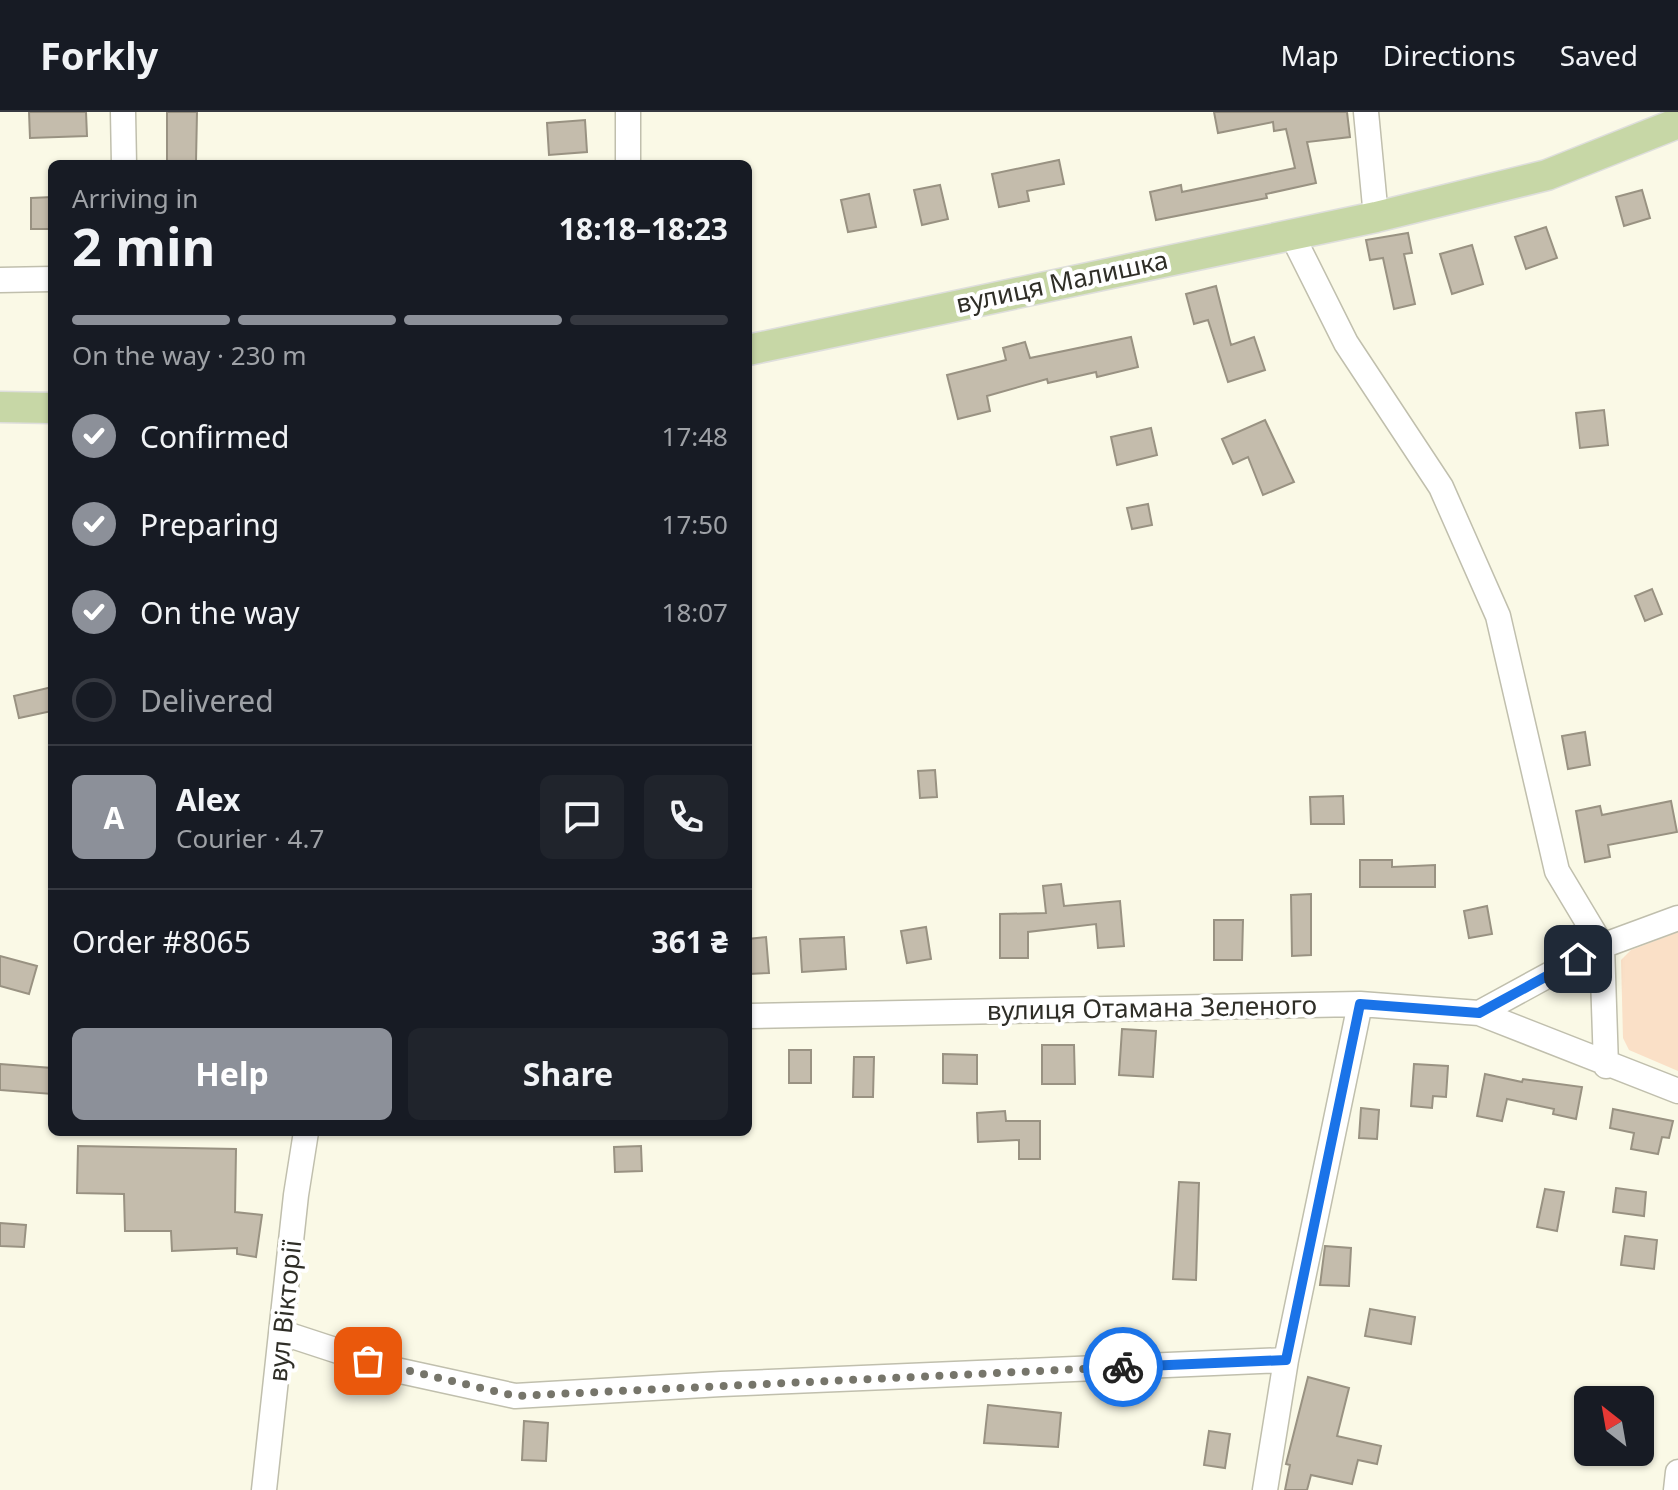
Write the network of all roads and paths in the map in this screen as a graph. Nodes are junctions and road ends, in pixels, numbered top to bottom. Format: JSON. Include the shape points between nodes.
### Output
{"nodes":[{"id":1,"x":123,"y":112,"type":"edge"},
{"id":2,"x":628,"y":112,"type":"edge"},
{"id":3,"x":1366,"y":112,"type":"edge"},
{"id":4,"x":1678,"y":123,"type":"edge"},
{"id":5,"x":124,"y":160,"type":"edge"},
{"id":6,"x":628,"y":160,"type":"edge"},
{"id":7,"x":1376,"y":217,"type":"junction"},
{"id":8,"x":1291,"y":233,"type":"junction"},
{"id":9,"x":48,"y":279,"type":"edge"},
{"id":10,"x":0,"y":280,"type":"edge"},
{"id":11,"x":752,"y":349,"type":"edge"},
{"id":12,"x":0,"y":407,"type":"edge"},
{"id":13,"x":48,"y":408,"type":"edge"},
{"id":14,"x":1678,"y":918,"type":"edge"},
{"id":15,"x":1602,"y":946,"type":"junction"},
{"id":16,"x":1360,"y":1004,"type":"junction"},
{"id":17,"x":1479,"y":1013,"type":"junction"},
{"id":18,"x":752,"y":1016,"type":"edge"},
{"id":19,"x":1606,"y":1066,"type":"junction"},
{"id":20,"x":1678,"y":1091,"type":"edge"},
{"id":21,"x":305,"y":1136,"type":"edge"},
{"id":22,"x":283,"y":1333,"type":"junction"},
{"id":23,"x":1286,"y":1360,"type":"junction"},
{"id":24,"x":1678,"y":1472,"type":"edge"},
{"id":25,"x":264,"y":1490,"type":"edge"},
{"id":26,"x":1265,"y":1490,"type":"edge"},
{"id":27,"x":1676,"y":1490,"type":"edge"}],
"edges":[{"from":1,"to":5,"type":"street"},
{"from":2,"to":6,"type":"street"},
{"from":3,"to":7,"type":"street"},
{"from":4,"to":7,"type":"main road","name":"вулиця Малишка","via":[[1547,175]]},
{"from":7,"to":8,"type":"main road","name":"вулиця Малишка"},
{"from":8,"to":11,"type":"main road","name":"вулиця Малишка"},
{"from":8,"to":15,"type":"street","via":[[1346,343],[1441,487],[1498,616],[1557,871]]},
{"from":9,"to":10,"type":"street"},
{"from":12,"to":13,"type":"main road"},
{"from":14,"to":15,"type":"street"},
{"from":15,"to":17,"type":"street"},
{"from":15,"to":19,"type":"street"},
{"from":16,"to":17,"type":"street","name":"вулиця Отамана Зеленого"},
{"from":16,"to":18,"type":"street","name":"вулиця Отамана Зеленого"},
{"from":16,"to":23,"type":"street"},
{"from":17,"to":19,"type":"street"},
{"from":19,"to":20,"type":"street"},
{"from":21,"to":22,"type":"street","name":"вул Вікторії"},
{"from":22,"to":23,"type":"street","via":[[396,1370],[515,1396]]},
{"from":22,"to":25,"type":"street","name":"вул Вікторії"},
{"from":23,"to":26,"type":"street"},
{"from":24,"to":27,"type":"street"}]}
